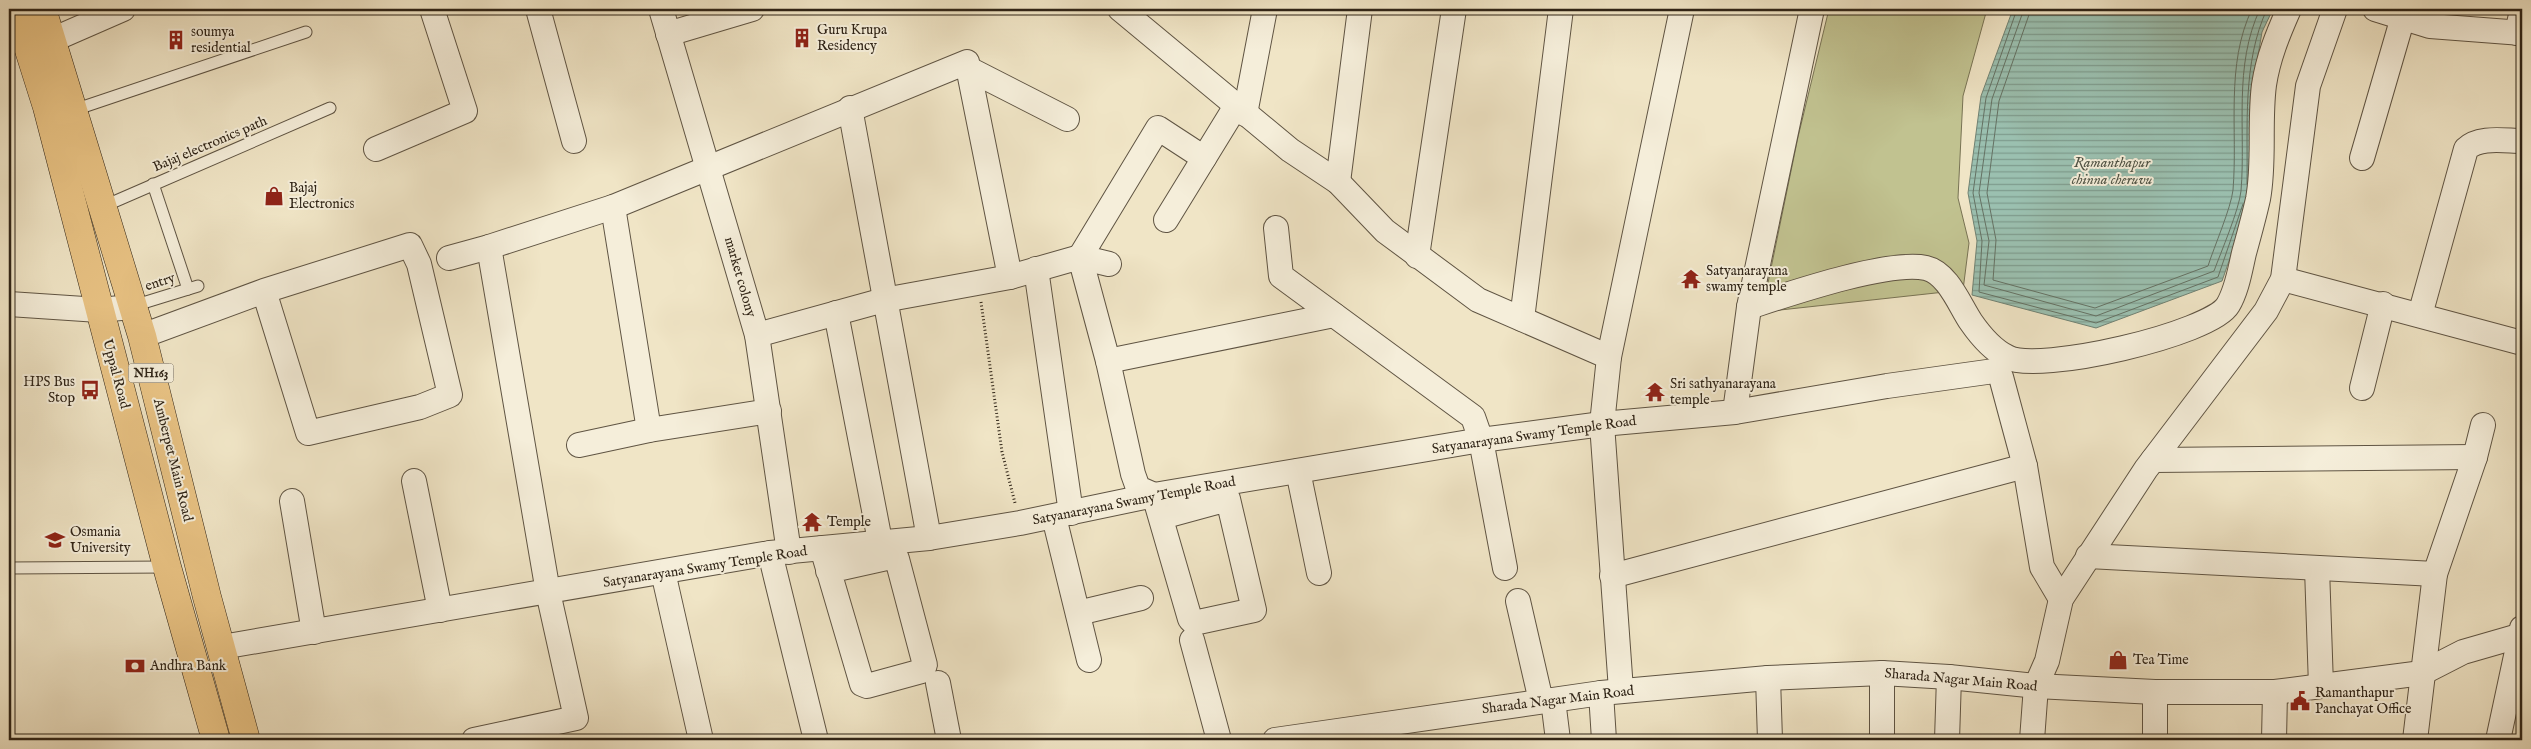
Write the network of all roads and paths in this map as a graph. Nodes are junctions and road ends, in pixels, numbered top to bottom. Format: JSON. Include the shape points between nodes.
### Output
{"nodes":[{"id":1,"x":16,"y":9,"type":"edge"},
{"id":2,"x":42,"y":9,"type":"edge"},
{"id":3,"x":123,"y":9,"type":"edge"},
{"id":4,"x":432,"y":9,"type":"edge"},
{"id":5,"x":538,"y":9,"type":"edge"},
{"id":6,"x":661,"y":9,"type":"edge"},
{"id":7,"x":752,"y":9,"type":"edge"},
{"id":8,"x":1120,"y":9,"type":"edge"},
{"id":9,"x":1265,"y":9,"type":"edge"},
{"id":10,"x":1360,"y":9,"type":"edge"},
{"id":11,"x":1454,"y":9,"type":"edge"},
{"id":12,"x":1561,"y":9,"type":"edge"},
{"id":13,"x":1682,"y":9,"type":"edge"},
{"id":14,"x":1812,"y":9,"type":"edge"},
{"id":15,"x":2289,"y":9,"type":"edge"},
{"id":16,"x":2335,"y":9,"type":"edge"},
{"id":17,"x":2375,"y":9,"type":"edge"},
{"id":18,"x":2522,"y":10,"type":"edge"},
{"id":19,"x":2433,"y":17,"type":"edge"},
{"id":20,"x":2403,"y":18,"type":"junction"},
{"id":21,"x":306,"y":32,"type":"dead end"},
{"id":22,"x":2520,"y":33,"type":"edge"},
{"id":23,"x":668,"y":34,"type":"junction"},
{"id":24,"x":52,"y":40,"type":"junction"},
{"id":25,"x":969,"y":69,"type":"junction"},
{"id":26,"x":330,"y":108,"type":"dead end"},
{"id":27,"x":850,"y":108,"type":"junction"},
{"id":28,"x":74,"y":110,"type":"junction"},
{"id":29,"x":1241,"y":110,"type":"junction"},
{"id":30,"x":1068,"y":119,"type":"dead end"},
{"id":31,"x":574,"y":141,"type":"dead end"},
{"id":32,"x":2522,"y":141,"type":"edge"},
{"id":33,"x":376,"y":149,"type":"dead end"},
{"id":34,"x":1204,"y":158,"type":"junction"},
{"id":35,"x":2362,"y":158,"type":"dead end"},
{"id":36,"x":709,"y":170,"type":"junction"},
{"id":37,"x":1338,"y":182,"type":"junction"},
{"id":38,"x":153,"y":184,"type":"junction"},
{"id":39,"x":102,"y":207,"type":"junction"},
{"id":40,"x":613,"y":207,"type":"junction"},
{"id":41,"x":1166,"y":220,"type":"dead end"},
{"id":42,"x":1276,"y":228,"type":"dead end"},
{"id":43,"x":489,"y":247,"type":"junction"},
{"id":44,"x":1417,"y":256,"type":"junction"},
{"id":45,"x":1080,"y":257,"type":"junction"},
{"id":46,"x":449,"y":258,"type":"dead end"},
{"id":47,"x":1109,"y":264,"type":"dead end"},
{"id":48,"x":1036,"y":270,"type":"junction"},
{"id":49,"x":1010,"y":277,"type":"junction"},
{"id":50,"x":2283,"y":279,"type":"junction"},
{"id":51,"x":979,"y":283,"type":"junction"},
{"id":52,"x":264,"y":291,"type":"junction"},
{"id":53,"x":884,"y":300,"type":"junction"},
{"id":54,"x":9,"y":304,"type":"edge"},
{"id":55,"x":2383,"y":304,"type":"junction"},
{"id":56,"x":132,"y":307,"type":"junction"},
{"id":57,"x":1749,"y":307,"type":"junction"},
{"id":58,"x":99,"y":310,"type":"junction"},
{"id":59,"x":836,"y":313,"type":"junction"},
{"id":60,"x":1334,"y":315,"type":"junction"},
{"id":61,"x":2420,"y":315,"type":"junction"},
{"id":62,"x":1522,"y":319,"type":"junction"},
{"id":63,"x":757,"y":334,"type":"junction"},
{"id":64,"x":142,"y":336,"type":"junction"},
{"id":65,"x":2522,"y":343,"type":"edge"},
{"id":66,"x":1609,"y":357,"type":"junction"},
{"id":67,"x":1108,"y":361,"type":"junction"},
{"id":68,"x":2362,"y":388,"type":"dead end"},
{"id":69,"x":769,"y":411,"type":"junction"},
{"id":70,"x":1735,"y":412,"type":"junction"},
{"id":71,"x":1602,"y":424,"type":"junction"},
{"id":72,"x":2484,"y":425,"type":"dead end"},
{"id":73,"x":649,"y":430,"type":"junction"},
{"id":74,"x":1481,"y":440,"type":"junction"},
{"id":75,"x":579,"y":445,"type":"dead end"},
{"id":76,"x":2475,"y":457,"type":"junction"},
{"id":77,"x":2153,"y":460,"type":"junction"},
{"id":78,"x":2025,"y":466,"type":"junction"},
{"id":79,"x":1298,"y":471,"type":"junction"},
{"id":80,"x":414,"y":481,"type":"dead end"},
{"id":81,"x":1154,"y":494,"type":"junction"},
{"id":82,"x":292,"y":500,"type":"dead end"},
{"id":83,"x":1063,"y":515,"type":"junction"},
{"id":84,"x":1162,"y":517,"type":"junction"},
{"id":85,"x":1020,"y":523,"type":"junction"},
{"id":86,"x":929,"y":538,"type":"junction"},
{"id":87,"x":880,"y":541,"type":"junction"},
{"id":88,"x":822,"y":548,"type":"junction"},
{"id":89,"x":780,"y":552,"type":"junction"},
{"id":90,"x":2088,"y":556,"type":"junction"},
{"id":91,"x":167,"y":567,"type":"junction"},
{"id":92,"x":9,"y":568,"type":"edge"},
{"id":93,"x":1505,"y":568,"type":"dead end"},
{"id":94,"x":2318,"y":568,"type":"junction"},
{"id":95,"x":828,"y":571,"type":"junction"},
{"id":96,"x":663,"y":572,"type":"junction"},
{"id":97,"x":1320,"y":573,"type":"dead end"},
{"id":98,"x":2435,"y":574,"type":"junction"},
{"id":99,"x":1612,"y":576,"type":"junction"},
{"id":100,"x":548,"y":592,"type":"junction"},
{"id":101,"x":1141,"y":598,"type":"dead end"},
{"id":102,"x":2061,"y":599,"type":"junction"},
{"id":103,"x":1518,"y":601,"type":"dead end"},
{"id":104,"x":440,"y":610,"type":"junction"},
{"id":105,"x":1078,"y":613,"type":"junction"},
{"id":106,"x":314,"y":632,"type":"junction"},
{"id":107,"x":2521,"y":633,"type":"edge"},
{"id":108,"x":1192,"y":640,"type":"dead end"},
{"id":109,"x":222,"y":647,"type":"junction"},
{"id":110,"x":1089,"y":660,"type":"dead end"},
{"id":111,"x":1882,"y":672,"type":"junction"},
{"id":112,"x":2422,"y":673,"type":"junction"},
{"id":113,"x":1949,"y":677,"type":"junction"},
{"id":114,"x":1768,"y":678,"type":"junction"},
{"id":115,"x":938,"y":683,"type":"dead end"},
{"id":116,"x":2036,"y":686,"type":"junction"},
{"id":117,"x":2321,"y":686,"type":"junction"},
{"id":118,"x":1611,"y":692,"type":"junction"},
{"id":119,"x":2155,"y":692,"type":"junction"},
{"id":120,"x":2275,"y":692,"type":"junction"},
{"id":121,"x":1547,"y":701,"type":"junction"},
{"id":122,"x":1351,"y":734,"type":"edge"},
{"id":123,"x":216,"y":740,"type":"edge"},
{"id":124,"x":246,"y":740,"type":"edge"},
{"id":125,"x":474,"y":740,"type":"edge"},
{"id":126,"x":701,"y":740,"type":"edge"},
{"id":127,"x":816,"y":740,"type":"edge"},
{"id":128,"x":949,"y":740,"type":"edge"},
{"id":129,"x":1219,"y":740,"type":"edge"},
{"id":130,"x":1275,"y":740,"type":"edge"},
{"id":131,"x":1558,"y":740,"type":"edge"},
{"id":132,"x":1604,"y":740,"type":"edge"},
{"id":133,"x":1770,"y":740,"type":"edge"},
{"id":134,"x":1882,"y":740,"type":"edge"},
{"id":135,"x":1947,"y":740,"type":"edge"},
{"id":136,"x":2032,"y":740,"type":"edge"},
{"id":137,"x":2155,"y":740,"type":"edge"},
{"id":138,"x":2274,"y":740,"type":"edge"},
{"id":139,"x":2415,"y":740,"type":"edge"},
{"id":140,"x":2498,"y":740,"type":"edge"}],
"edges":[{"from":1,"to":58,"type":"highway","name":"Uppal Road","number":"NH163","via":[[47,107]]},
{"from":2,"to":24,"type":"highway","name":"Amberpet Main Road","number":"NH163"},
{"from":3,"to":24,"type":"street"},
{"from":4,"to":33,"type":"street","via":[[465,111]]},
{"from":5,"to":31,"type":"street"},
{"from":6,"to":23,"type":"street","name":"market colony"},
{"from":7,"to":23,"type":"street"},
{"from":8,"to":29,"type":"street"},
{"from":9,"to":29,"type":"street"},
{"from":10,"to":37,"type":"street"},
{"from":11,"to":44,"type":"street"},
{"from":12,"to":62,"type":"street"},
{"from":13,"to":66,"type":"street"},
{"from":14,"to":57,"type":"street"},
{"from":15,"to":57,"type":"street","via":[[2268,63],[2264,86],[2258,198],[2235,290],[2228,307],[2216,317],[2141,344],[2064,360],[2028,362],[2009,359],[1998,351],[1970,321],[1964,307],[1940,276],[1924,268],[1883,269]]},
{"from":16,"to":50,"type":"street","via":[[2308,86]]},
{"from":17,"to":20,"type":"street"},
{"from":18,"to":22,"type":"street"},
{"from":19,"to":20,"type":"street"},
{"from":19,"to":22,"type":"street"},
{"from":20,"to":35,"type":"street"},
{"from":21,"to":28,"type":"lane"},
{"from":23,"to":36,"type":"street","name":"market colony"},
{"from":24,"to":28,"type":"highway","name":"Amberpet Main Road","number":"NH163"},
{"from":25,"to":27,"type":"street","via":[[967,62]]},
{"from":25,"to":30,"type":"street"},
{"from":25,"to":49,"type":"street"},
{"from":26,"to":38,"type":"lane","name":"Bajaj electronics path"},
{"from":27,"to":36,"type":"street"},
{"from":27,"to":53,"type":"street"},
{"from":28,"to":39,"type":"highway","name":"Amberpet Main Road","number":"NH163"},
{"from":29,"to":34,"type":"street"},
{"from":29,"to":37,"type":"street","via":[[1290,150]]},
{"from":32,"to":61,"type":"street","via":[[2479,141],[2466,149]]},
{"from":34,"to":41,"type":"street"},
{"from":34,"to":45,"type":"street","via":[[1158,128]]},
{"from":36,"to":40,"type":"street"},
{"from":36,"to":63,"type":"street","name":"market colony"},
{"from":37,"to":44,"type":"street","via":[[1384,231]]},
{"from":38,"to":39,"type":"lane","name":"Bajaj electronics path"},
{"from":38,"to":56,"type":"lane","name":"entry","via":[[193,287]]},
{"from":39,"to":56,"type":"highway","name":"Amberpet Main Road","number":"NH163"},
{"from":40,"to":43,"type":"street"},
{"from":40,"to":73,"type":"street"},
{"from":42,"to":60,"type":"street","via":[[1281,276]]},
{"from":43,"to":46,"type":"street"},
{"from":43,"to":100,"type":"street"},
{"from":44,"to":62,"type":"street","via":[[1478,300]]},
{"from":45,"to":47,"type":"street"},
{"from":45,"to":48,"type":"street"},
{"from":45,"to":67,"type":"street"},
{"from":48,"to":49,"type":"street"},
{"from":48,"to":83,"type":"street"},
{"from":49,"to":51,"type":"street"},
{"from":50,"to":55,"type":"street"},
{"from":50,"to":77,"type":"street","via":[[2266,311]]},
{"from":51,"to":53,"type":"street"},
{"from":51,"to":85,"type":"path","via":[[1002,452]]},
{"from":52,"to":52,"type":"street","via":[[410,245],[419,264],[450,395],[420,407],[308,433]]},
{"from":52,"to":64,"type":"street"},
{"from":53,"to":59,"type":"street"},
{"from":53,"to":86,"type":"street"},
{"from":54,"to":58,"type":"street"},
{"from":55,"to":61,"type":"street"},
{"from":55,"to":68,"type":"street"},
{"from":56,"to":58,"type":"street"},
{"from":56,"to":64,"type":"highway","name":"Amberpet Main Road","number":"NH163"},
{"from":57,"to":70,"type":"street"},
{"from":58,"to":91,"type":"highway","name":"Uppal Road","number":"NH163"},
{"from":59,"to":63,"type":"street"},
{"from":59,"to":87,"type":"street"},
{"from":60,"to":67,"type":"street"},
{"from":60,"to":74,"type":"street","via":[[1473,417]]},
{"from":61,"to":65,"type":"street"},
{"from":62,"to":66,"type":"street"},
{"from":63,"to":69,"type":"street","name":"market colony"},
{"from":64,"to":109,"type":"highway","name":"Amberpet Main Road","number":"NH163"},
{"from":66,"to":71,"type":"street"},
{"from":67,"to":81,"type":"street","via":[[1137,486]]},
{"from":69,"to":73,"type":"street"},
{"from":69,"to":89,"type":"street","name":"market colony"},
{"from":70,"to":71,"type":"street","name":"Satyanarayana Swamy Temple Road"},
{"from":70,"to":78,"type":"street","name":"Satyanarayana Swamy Temple Road","via":[[1994,371],[2001,377]]},
{"from":71,"to":74,"type":"street","name":"Satyanarayana Swamy Temple Road"},
{"from":71,"to":99,"type":"street"},
{"from":72,"to":76,"type":"street"},
{"from":73,"to":75,"type":"street"},
{"from":74,"to":79,"type":"street","name":"Satyanarayana Swamy Temple Road"},
{"from":74,"to":93,"type":"street"},
{"from":76,"to":77,"type":"street"},
{"from":76,"to":98,"type":"street"},
{"from":77,"to":90,"type":"street"},
{"from":78,"to":99,"type":"street"},
{"from":78,"to":102,"type":"street","name":"Satyanarayana Swamy Temple Road","via":[[2042,567]]},
{"from":79,"to":81,"type":"street","name":"Satyanarayana Swamy Temple Road"},
{"from":79,"to":97,"type":"street"},
{"from":80,"to":104,"type":"street"},
{"from":81,"to":83,"type":"street","name":"Satyanarayana Swamy Temple Road"},
{"from":81,"to":84,"type":"street"},
{"from":82,"to":106,"type":"street"},
{"from":83,"to":85,"type":"street","name":"Satyanarayana Swamy Temple Road"},
{"from":83,"to":105,"type":"street"},
{"from":84,"to":84,"type":"street","via":[[1194,623],[1254,610],[1228,499]]},
{"from":85,"to":86,"type":"street","name":"Satyanarayana Swamy Temple Road"},
{"from":86,"to":87,"type":"street","name":"Satyanarayana Swamy Temple Road"},
{"from":87,"to":88,"type":"street","name":"Satyanarayana Swamy Temple Road"},
{"from":88,"to":89,"type":"street","name":"Satyanarayana Swamy Temple Road"},
{"from":88,"to":95,"type":"street"},
{"from":89,"to":96,"type":"street","name":"Satyanarayana Swamy Temple Road"},
{"from":89,"to":127,"type":"street","name":"market colony"},
{"from":90,"to":94,"type":"street"},
{"from":90,"to":102,"type":"street"},
{"from":91,"to":92,"type":"lane"},
{"from":91,"to":123,"type":"highway","name":"Uppal Road","number":"NH163"},
{"from":94,"to":98,"type":"street"},
{"from":94,"to":117,"type":"street"},
{"from":95,"to":95,"type":"street","via":[[862,684],[867,686],[922,671],[925,665],[897,559],[892,557]]},
{"from":96,"to":100,"type":"street","name":"Satyanarayana Swamy Temple Road"},
{"from":96,"to":126,"type":"street"},
{"from":98,"to":112,"type":"street"},
{"from":99,"to":118,"type":"street"},
{"from":100,"to":104,"type":"street","name":"Satyanarayana Swamy Temple Road"},
{"from":100,"to":125,"type":"street","via":[[576,718]]},
{"from":101,"to":105,"type":"street"},
{"from":102,"to":116,"type":"street","via":[[2048,661]]},
{"from":103,"to":121,"type":"street"},
{"from":104,"to":106,"type":"street","name":"Satyanarayana Swamy Temple Road"},
{"from":105,"to":110,"type":"street"},
{"from":106,"to":109,"type":"street","name":"Satyanarayana Swamy Temple Road"},
{"from":107,"to":112,"type":"street","name":"Sharada Nagar Main Road","via":[[2463,652]]},
{"from":107,"to":140,"type":"street"},
{"from":108,"to":129,"type":"street"},
{"from":109,"to":124,"type":"highway","name":"Amberpet Main Road","number":"NH163"},
{"from":111,"to":113,"type":"street","name":"Sharada Nagar Main Road"},
{"from":111,"to":114,"type":"street","name":"Sharada Nagar Main Road"},
{"from":111,"to":134,"type":"street"},
{"from":112,"to":117,"type":"street","name":"Sharada Nagar Main Road"},
{"from":112,"to":139,"type":"street"},
{"from":113,"to":116,"type":"street","name":"Sharada Nagar Main Road"},
{"from":113,"to":135,"type":"street"},
{"from":114,"to":118,"type":"street","name":"Sharada Nagar Main Road"},
{"from":114,"to":133,"type":"street"},
{"from":115,"to":128,"type":"street"},
{"from":116,"to":119,"type":"street","name":"Sharada Nagar Main Road"},
{"from":116,"to":136,"type":"street"},
{"from":117,"to":120,"type":"street","name":"Sharada Nagar Main Road"},
{"from":118,"to":121,"type":"street","name":"Sharada Nagar Main Road"},
{"from":118,"to":132,"type":"street"},
{"from":119,"to":120,"type":"street","name":"Sharada Nagar Main Road"},
{"from":119,"to":137,"type":"street"},
{"from":120,"to":138,"type":"street"},
{"from":121,"to":122,"type":"street","name":"Sharada Nagar Main Road"},
{"from":121,"to":131,"type":"street"},
{"from":122,"to":130,"type":"street","name":"Sharada Nagar Main Road"}]}
